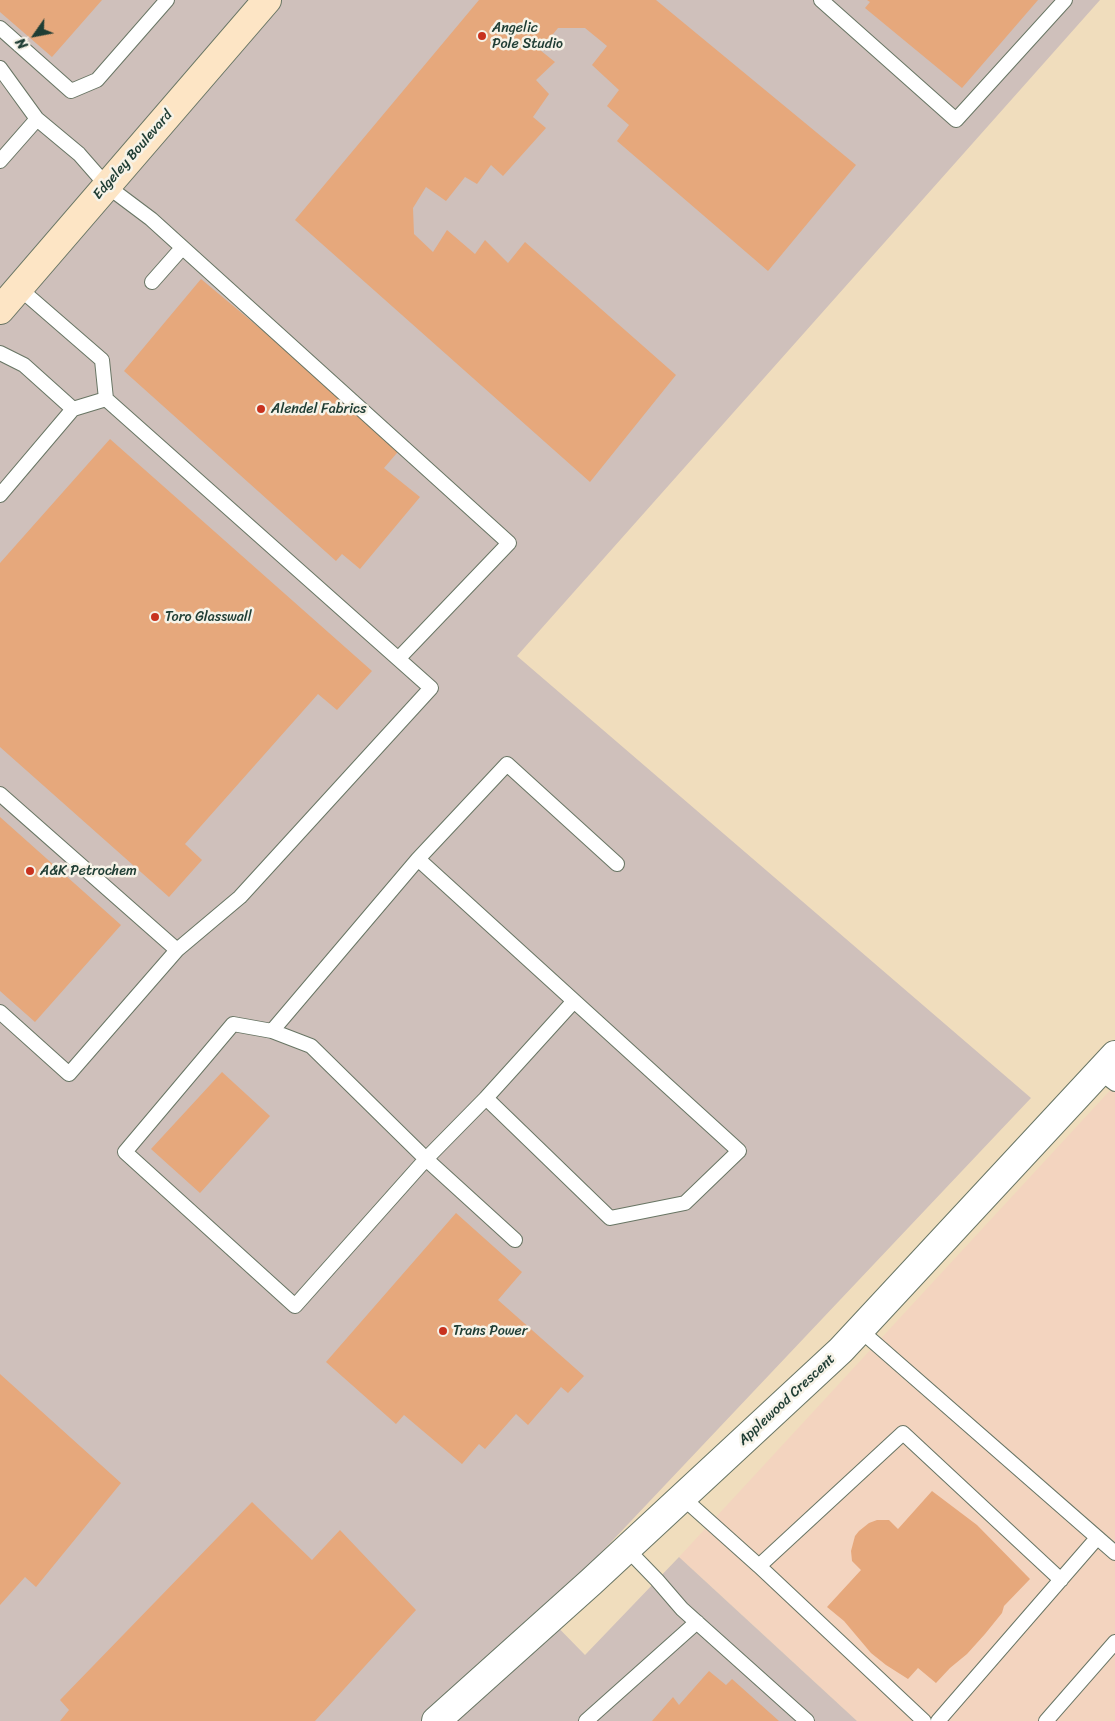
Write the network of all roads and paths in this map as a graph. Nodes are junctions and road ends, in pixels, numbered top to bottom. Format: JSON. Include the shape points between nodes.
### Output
{"nodes":[{"id":1,"x":167,"y":0,"type":"edge"},
{"id":2,"x":267,"y":0,"type":"edge"},
{"id":3,"x":821,"y":0,"type":"edge"},
{"id":4,"x":1065,"y":0,"type":"edge"},
{"id":5,"x":0,"y":28,"type":"edge"},
{"id":6,"x":0,"y":68,"type":"edge"},
{"id":7,"x":37,"y":119,"type":"junction"},
{"id":8,"x":0,"y":161,"type":"edge"},
{"id":9,"x":107,"y":186,"type":"junction"},
{"id":10,"x":182,"y":248,"type":"junction"},
{"id":11,"x":152,"y":282,"type":"dead end"},
{"id":12,"x":19,"y":288,"type":"junction"},
{"id":13,"x":0,"y":309,"type":"edge"},
{"id":14,"x":0,"y":353,"type":"edge"},
{"id":15,"x":106,"y":399,"type":"junction"},
{"id":16,"x":73,"y":409,"type":"junction"},
{"id":17,"x":0,"y":495,"type":"edge"},
{"id":18,"x":399,"y":658,"type":"junction"},
{"id":19,"x":0,"y":794,"type":"edge"},
{"id":20,"x":418,"y":859,"type":"junction"},
{"id":21,"x":617,"y":864,"type":"dead end"},
{"id":22,"x":176,"y":950,"type":"junction"},
{"id":23,"x":574,"y":1000,"type":"junction"},
{"id":24,"x":0,"y":1012,"type":"edge"},
{"id":25,"x":272,"y":1031,"type":"junction"},
{"id":26,"x":1110,"y":1070,"type":"edge"},
{"id":27,"x":486,"y":1098,"type":"junction"},
{"id":28,"x":426,"y":1159,"type":"junction"},
{"id":29,"x":515,"y":1240,"type":"dead end"},
{"id":30,"x":860,"y":1330,"type":"junction"},
{"id":31,"x":682,"y":1497,"type":"junction"},
{"id":32,"x":1097,"y":1538,"type":"junction"},
{"id":33,"x":626,"y":1548,"type":"junction"},
{"id":34,"x":1115,"y":1554,"type":"edge"},
{"id":35,"x":759,"y":1566,"type":"junction"},
{"id":36,"x":1061,"y":1580,"type":"junction"},
{"id":37,"x":697,"y":1622,"type":"junction"},
{"id":38,"x":1115,"y":1642,"type":"edge"},
{"id":39,"x":438,"y":1720,"type":"edge"},
{"id":40,"x":586,"y":1721,"type":"edge"},
{"id":41,"x":807,"y":1721,"type":"edge"},
{"id":42,"x":924,"y":1721,"type":"edge"},
{"id":43,"x":938,"y":1721,"type":"edge"},
{"id":44,"x":1046,"y":1721,"type":"edge"}],
"edges":[{"from":1,"to":5,"type":"lane","via":[[97,80],[70,91]]},
{"from":2,"to":9,"type":"street","name":"Edgeley Boulevard"},
{"from":3,"to":4,"type":"lane","via":[[956,120]]},
{"from":6,"to":7,"type":"lane"},
{"from":7,"to":8,"type":"lane"},
{"from":7,"to":9,"type":"lane","via":[[79,154]]},
{"from":9,"to":10,"type":"lane","via":[[151,219]]},
{"from":9,"to":12,"type":"street","name":"Edgeley Boulevard"},
{"from":10,"to":11,"type":"lane"},
{"from":10,"to":18,"type":"lane","via":[[509,543]]},
{"from":12,"to":13,"type":"street","name":"Edgeley Boulevard"},
{"from":12,"to":15,"type":"lane","via":[[102,360]]},
{"from":14,"to":16,"type":"lane","via":[[24,365]]},
{"from":15,"to":16,"type":"lane"},
{"from":15,"to":18,"type":"lane"},
{"from":16,"to":17,"type":"lane"},
{"from":18,"to":22,"type":"lane","via":[[431,688],[240,897]]},
{"from":19,"to":22,"type":"lane"},
{"from":20,"to":21,"type":"lane","via":[[507,764]]},
{"from":20,"to":23,"type":"lane"},
{"from":20,"to":25,"type":"lane"},
{"from":22,"to":24,"type":"lane","via":[[69,1074]]},
{"from":23,"to":27,"type":"lane"},
{"from":23,"to":27,"type":"lane","via":[[739,1150],[685,1203],[610,1218]]},
{"from":25,"to":28,"type":"lane","via":[[311,1046]]},
{"from":25,"to":28,"type":"lane","via":[[233,1024],[125,1152],[295,1306]]},
{"from":26,"to":30,"type":"street","name":"Applewood Crescent"},
{"from":27,"to":28,"type":"lane"},
{"from":28,"to":29,"type":"lane"},
{"from":30,"to":31,"type":"street","name":"Applewood Crescent"},
{"from":30,"to":32,"type":"lane"},
{"from":31,"to":33,"type":"street","name":"Applewood Crescent"},
{"from":31,"to":35,"type":"lane"},
{"from":32,"to":34,"type":"lane"},
{"from":32,"to":36,"type":"lane"},
{"from":33,"to":37,"type":"lane"},
{"from":33,"to":39,"type":"street","name":"Applewood Crescent"},
{"from":35,"to":36,"type":"lane","via":[[902,1433]]},
{"from":35,"to":42,"type":"lane"},
{"from":36,"to":43,"type":"lane"},
{"from":37,"to":40,"type":"lane"},
{"from":37,"to":41,"type":"lane"},
{"from":38,"to":44,"type":"lane"}]}
